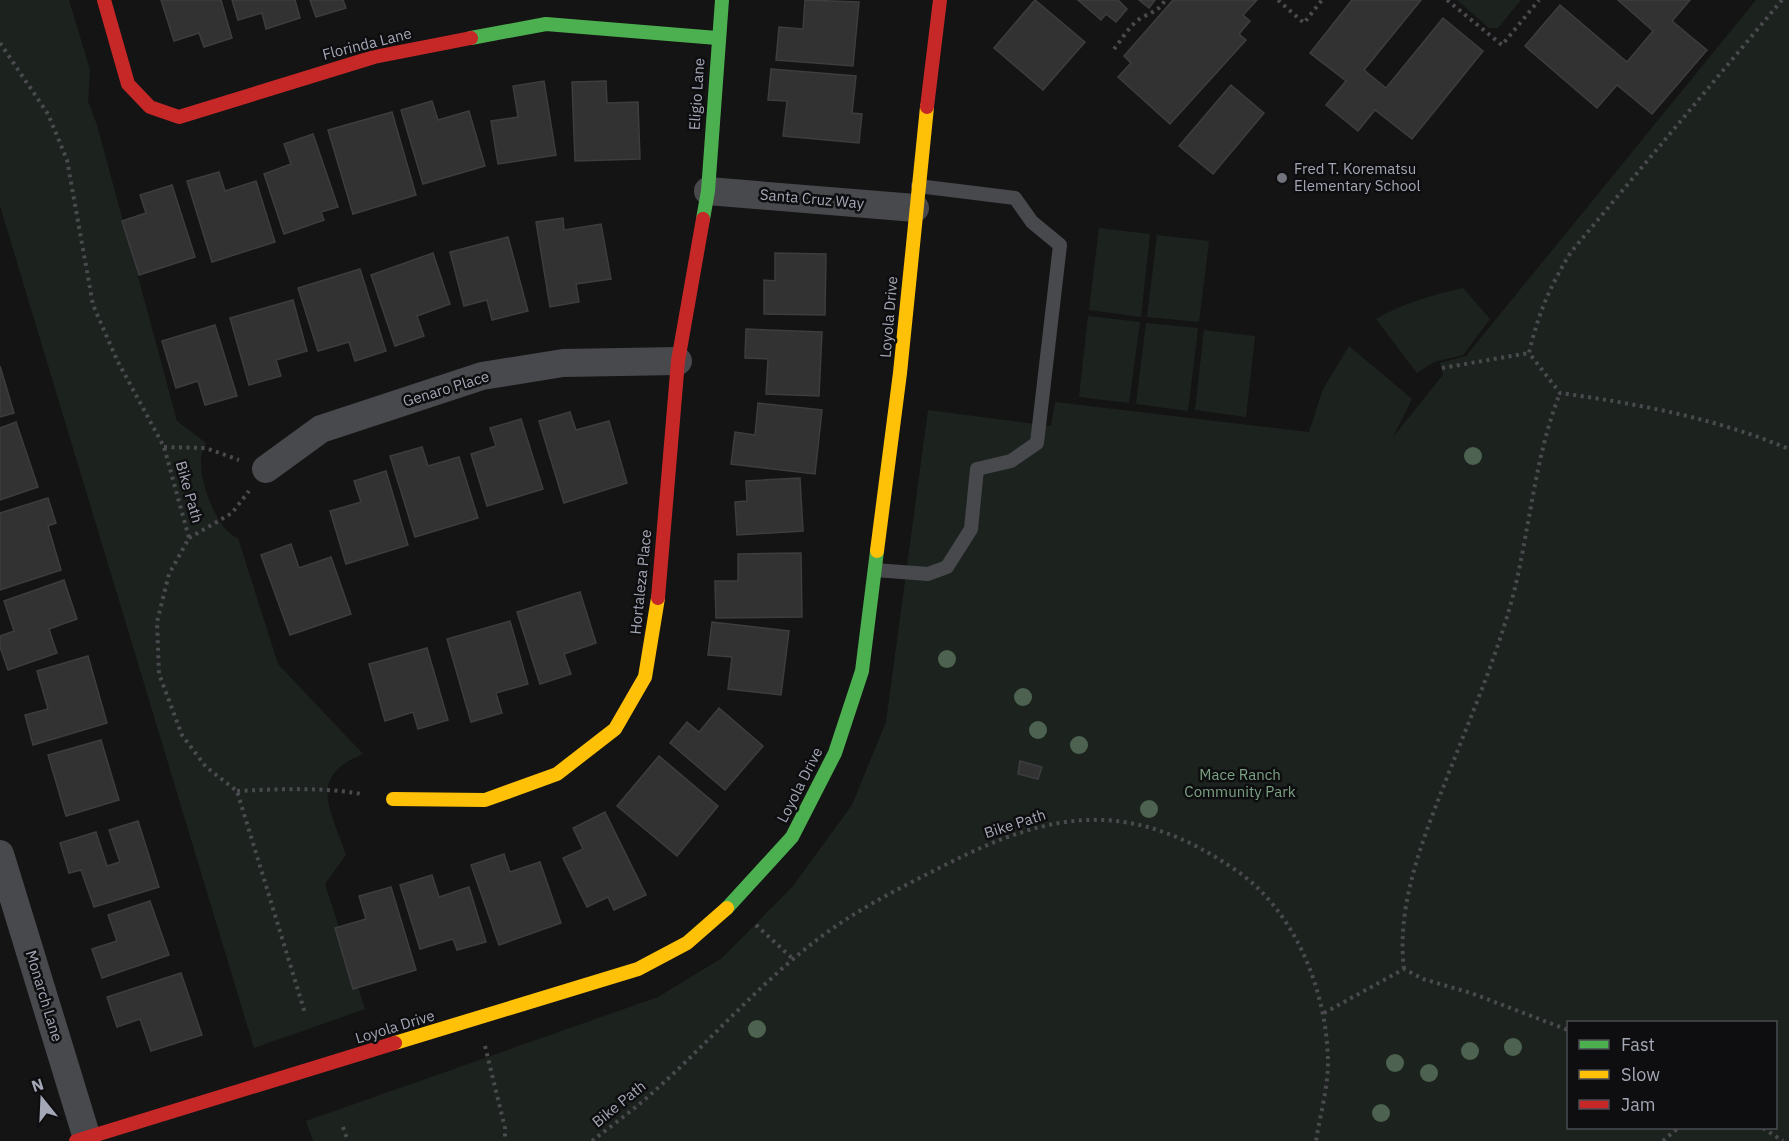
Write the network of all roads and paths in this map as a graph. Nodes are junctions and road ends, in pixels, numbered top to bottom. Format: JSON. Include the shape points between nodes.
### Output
{"nodes":[{"id":1,"x":104,"y":0,"type":"edge"},
{"id":2,"x":722,"y":0,"type":"edge"},
{"id":3,"x":940,"y":0,"type":"edge"},
{"id":4,"x":1165,"y":0,"type":"edge"},
{"id":5,"x":1278,"y":0,"type":"edge"},
{"id":6,"x":1322,"y":0,"type":"edge"},
{"id":7,"x":1448,"y":0,"type":"edge"},
{"id":8,"x":1539,"y":0,"type":"edge"},
{"id":9,"x":1782,"y":0,"type":"edge"},
{"id":10,"x":717,"y":38,"type":"junction"},
{"id":11,"x":0,"y":43,"type":"edge"},
{"id":12,"x":1114,"y":49,"type":"dead end"},
{"id":13,"x":708,"y":191,"type":"junction"},
{"id":14,"x":917,"y":197,"type":"junction"},
{"id":15,"x":1529,"y":353,"type":"junction"},
{"id":16,"x":678,"y":361,"type":"junction"},
{"id":17,"x":1442,"y":368,"type":"dead end"},
{"id":18,"x":1560,"y":393,"type":"junction"},
{"id":19,"x":164,"y":447,"type":"junction"},
{"id":20,"x":1789,"y":449,"type":"edge"},
{"id":21,"x":266,"y":469,"type":"junction"},
{"id":22,"x":189,"y":538,"type":"junction"},
{"id":23,"x":875,"y":570,"type":"junction"},
{"id":24,"x":237,"y":791,"type":"junction"},
{"id":25,"x":393,"y":799,"type":"joint"},
{"id":26,"x":0,"y":854,"type":"edge"},
{"id":27,"x":734,"y":903,"type":"junction"},
{"id":28,"x":793,"y":959,"type":"junction"},
{"id":29,"x":1404,"y":969,"type":"junction"},
{"id":30,"x":305,"y":1013,"type":"dead end"},
{"id":31,"x":1324,"y":1013,"type":"junction"},
{"id":32,"x":477,"y":1020,"type":"junction"},
{"id":33,"x":1567,"y":1029,"type":"edge"},
{"id":34,"x":343,"y":1127,"type":"dead end"},
{"id":35,"x":1677,"y":1129,"type":"edge"},
{"id":36,"x":1765,"y":1129,"type":"edge"},
{"id":37,"x":82,"y":1139,"type":"edge"},
{"id":38,"x":348,"y":1141,"type":"edge"},
{"id":39,"x":505,"y":1141,"type":"edge"},
{"id":40,"x":592,"y":1141,"type":"edge"},
{"id":41,"x":1316,"y":1141,"type":"edge"},
{"id":42,"x":1663,"y":1141,"type":"edge"},
{"id":43,"x":1783,"y":1141,"type":"edge"}],
"edges":[{"from":1,"to":10,"type":"street","name":"Florinda Lane","via":[[128,84],[150,106],[179,117],[374,57],[546,24]]},
{"from":2,"to":10,"type":"street","name":"Eligio Lane"},
{"from":3,"to":14,"type":"street","name":"Loyola Drive"},
{"from":4,"to":12,"type":"path","via":[[1155,13],[1136,23]]},
{"from":5,"to":6,"type":"path","via":[[1304,23]]},
{"from":7,"to":8,"type":"path","via":[[1502,45]]},
{"from":9,"to":15,"type":"path","via":[[1571,252],[1538,315]]},
{"from":10,"to":13,"type":"street","name":"Eligio Lane"},
{"from":11,"to":19,"type":"path","name":"Bike Path","via":[[48,114],[67,160],[93,305],[117,360]]},
{"from":13,"to":14,"type":"street","name":"Santa Cruz Way"},
{"from":13,"to":16,"type":"street","name":"Hortaleza Place"},
{"from":14,"to":23,"type":"street","name":"Loyola Drive"},
{"from":14,"to":23,"type":"lane","via":[[1015,198],[1032,222],[1060,245],[1037,443],[1011,461],[977,469],[971,529],[947,567],[928,574]]},
{"from":15,"to":17,"type":"path"},
{"from":15,"to":18,"type":"path"},
{"from":16,"to":21,"type":"street","name":"Genaro Place","via":[[563,363],[482,376],[321,429]]},
{"from":16,"to":25,"type":"street","name":"Hortaleza Place","via":[[656,619],[645,677],[615,729],[557,774],[485,800]]},
{"from":18,"to":20,"type":"path","via":[[1707,419]]},
{"from":18,"to":29,"type":"path","via":[[1549,420],[1514,592],[1492,661],[1422,843],[1402,947]]},
{"from":19,"to":21,"type":"path","via":[[206,448]]},
{"from":19,"to":22,"type":"path","name":"Bike Path"},
{"from":21,"to":22,"type":"path","via":[[232,513]]},
{"from":22,"to":24,"type":"path","name":"Bike Path","via":[[169,574],[157,622],[159,674],[182,735],[206,767]]},
{"from":23,"to":27,"type":"street","name":"Loyola Drive","via":[[862,671],[835,753],[792,837]]},
{"from":24,"to":25,"type":"path","via":[[334,789]]},
{"from":24,"to":30,"type":"path"},
{"from":26,"to":37,"type":"street","name":"Monarch Lane"},
{"from":27,"to":28,"type":"path"},
{"from":27,"to":32,"type":"street","name":"Loyola Drive","via":[[687,943],[638,969]]},
{"from":28,"to":31,"type":"path","name":"Bike Path","via":[[868,905],[987,844],[1041,825],[1102,819],[1180,838],[1243,876],[1269,901],[1290,931],[1302,952]]},
{"from":28,"to":40,"type":"path","name":"Bike Path","via":[[650,1095]]},
{"from":29,"to":31,"type":"path"},
{"from":29,"to":33,"type":"path"},
{"from":31,"to":41,"type":"path","name":"Bike Path","via":[[1328,1065]]},
{"from":32,"to":37,"type":"street","name":"Loyola Drive"},
{"from":32,"to":39,"type":"path"},
{"from":34,"to":38,"type":"path"},
{"from":35,"to":42,"type":"path"},
{"from":36,"to":43,"type":"path"}]}
